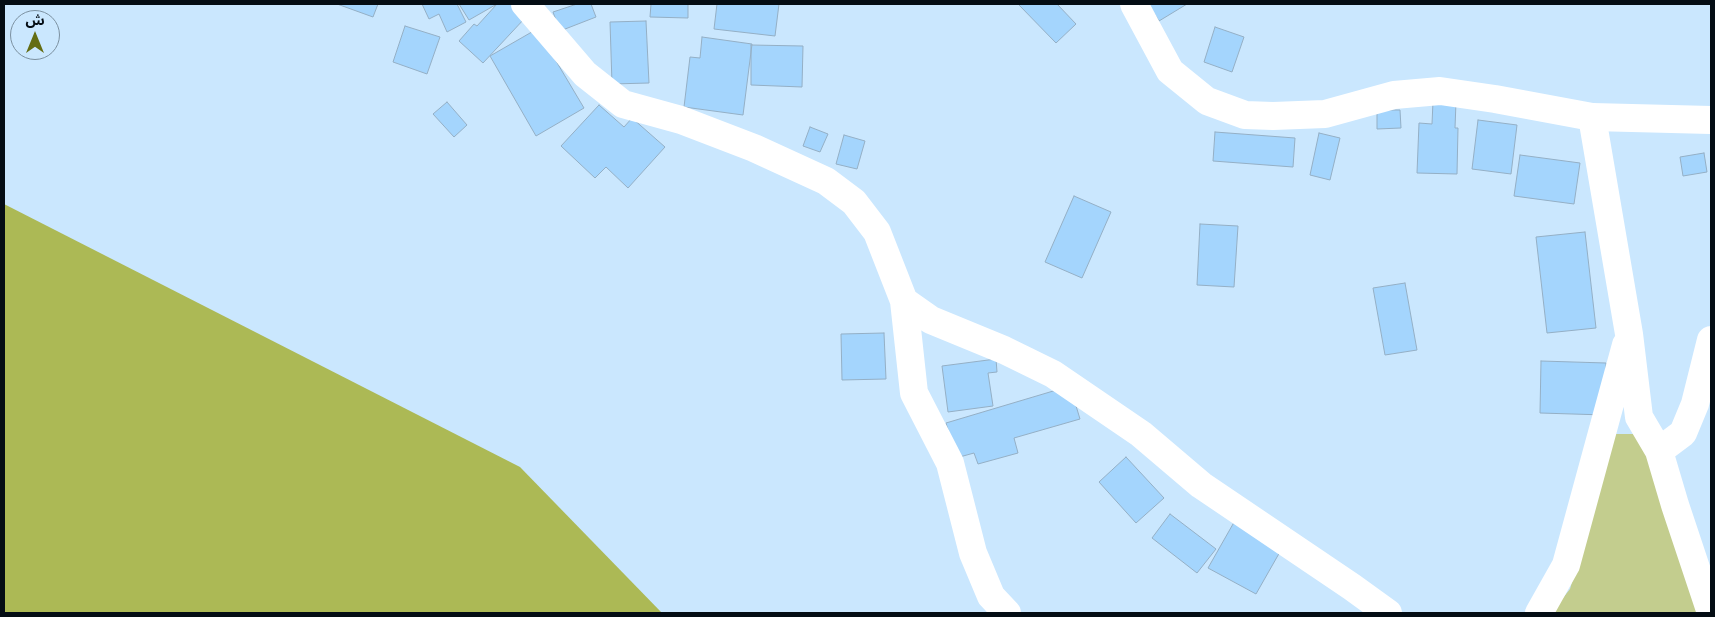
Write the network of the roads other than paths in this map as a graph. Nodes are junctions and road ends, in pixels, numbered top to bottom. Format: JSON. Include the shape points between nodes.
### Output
{"nodes":[{"id":1,"x":525,"y":4,"type":"edge"},
{"id":2,"x":1134,"y":4,"type":"edge"},
{"id":3,"x":1592,"y":117,"type":"junction"},
{"id":4,"x":1711,"y":120,"type":"edge"},
{"id":5,"x":904,"y":301,"type":"junction"},
{"id":6,"x":1630,"y":334,"type":"junction"},
{"id":7,"x":1711,"y":340,"type":"edge"},
{"id":8,"x":1659,"y":451,"type":"junction"},
{"id":9,"x":1007,"y":613,"type":"edge"},
{"id":10,"x":1388,"y":613,"type":"edge"},
{"id":11,"x":1540,"y":613,"type":"edge"},
{"id":12,"x":1711,"y":613,"type":"edge"}],
"edges":[{"from":1,"to":5,"type":"street","via":[[585,74],[623,104],[680,120],[754,148],[826,181],[854,202],[877,232]]},
{"from":2,"to":3,"type":"street","via":[[1170,71],[1207,101],[1245,114],[1325,114],[1394,95],[1440,91]]},
{"from":3,"to":4,"type":"street"},
{"from":3,"to":6,"type":"street"},
{"from":5,"to":9,"type":"street","via":[[914,393],[950,463],[973,553],[991,596]]},
{"from":5,"to":10,"type":"street","via":[[931,320],[1053,374],[1141,434],[1201,485]]},
{"from":6,"to":8,"type":"street","via":[[1639,417]]},
{"from":6,"to":11,"type":"street","via":[[1566,565]]},
{"from":7,"to":8,"type":"street","via":[[1683,433]]},
{"from":8,"to":12,"type":"street"}]}
